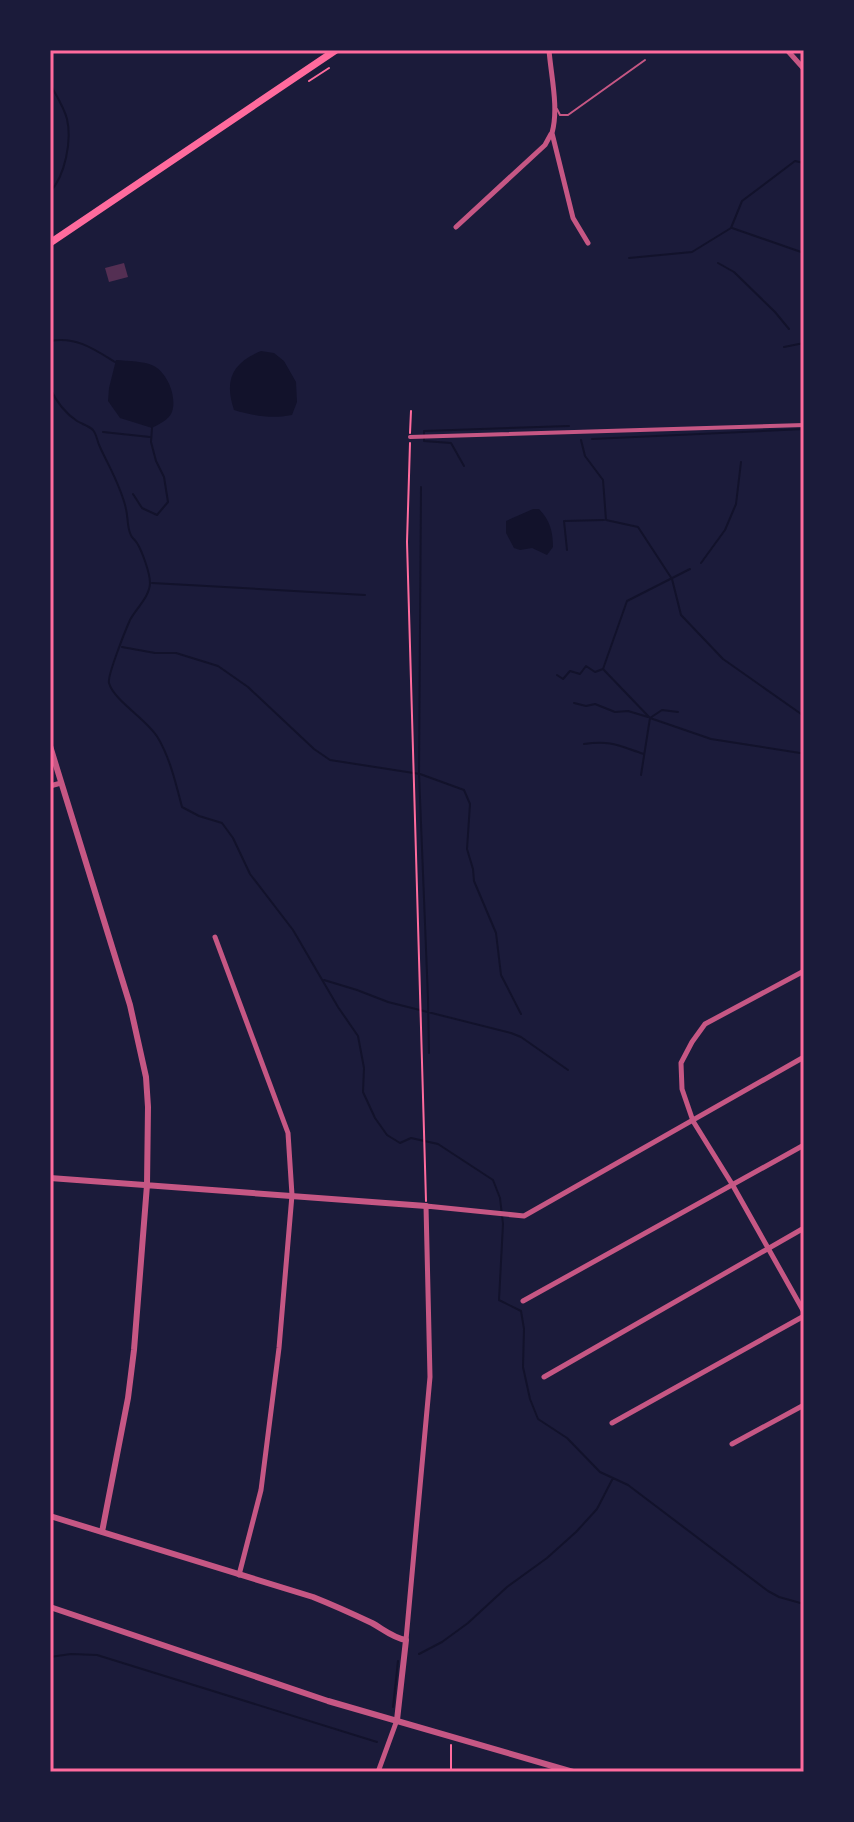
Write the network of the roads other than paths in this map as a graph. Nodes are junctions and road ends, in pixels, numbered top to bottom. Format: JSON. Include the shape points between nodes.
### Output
{"nodes":[{"id":1,"x":336,"y":50,"type":"edge"},
{"id":2,"x":549,"y":50,"type":"edge"},
{"id":3,"x":787,"y":50,"type":"edge"},
{"id":4,"x":645,"y":60,"type":"dead end"},
{"id":5,"x":804,"y":69,"type":"edge"},
{"id":6,"x":554,"y":105,"type":"junction"},
{"id":7,"x":552,"y":133,"type":"junction"},
{"id":8,"x":456,"y":227,"type":"dead end"},
{"id":9,"x":50,"y":243,"type":"edge"},
{"id":10,"x":588,"y":243,"type":"dead end"},
{"id":11,"x":804,"y":425,"type":"edge"},
{"id":12,"x":410,"y":437,"type":"road end"},
{"id":13,"x":50,"y":746,"type":"edge"},
{"id":14,"x":61,"y":783,"type":"junction"},
{"id":15,"x":50,"y":786,"type":"edge"},
{"id":16,"x":215,"y":937,"type":"dead end"},
{"id":17,"x":804,"y":971,"type":"edge"},
{"id":18,"x":804,"y":1057,"type":"edge"},
{"id":19,"x":693,"y":1121,"type":"junction"},
{"id":20,"x":804,"y":1145,"type":"edge"},
{"id":21,"x":50,"y":1178,"type":"edge"},
{"id":22,"x":732,"y":1184,"type":"junction"},
{"id":23,"x":147,"y":1185,"type":"junction"},
{"id":24,"x":292,"y":1195,"type":"junction"},
{"id":25,"x":426,"y":1206,"type":"junction"},
{"id":26,"x":804,"y":1228,"type":"edge"},
{"id":27,"x":768,"y":1248,"type":"junction"},
{"id":28,"x":523,"y":1301,"type":"dead end"},
{"id":29,"x":804,"y":1314,"type":"edge"},
{"id":30,"x":544,"y":1377,"type":"dead end"},
{"id":31,"x":804,"y":1405,"type":"edge"},
{"id":32,"x":612,"y":1423,"type":"dead end"},
{"id":33,"x":732,"y":1444,"type":"dead end"},
{"id":34,"x":50,"y":1516,"type":"edge"},
{"id":35,"x":102,"y":1532,"type":"junction"},
{"id":36,"x":239,"y":1575,"type":"junction"},
{"id":37,"x":50,"y":1607,"type":"edge"},
{"id":38,"x":406,"y":1640,"type":"junction"},
{"id":39,"x":397,"y":1720,"type":"junction"},
{"id":40,"x":378,"y":1772,"type":"edge"},
{"id":41,"x":573,"y":1772,"type":"edge"}],
"edges":[{"from":1,"to":9,"type":"main road"},
{"from":2,"to":6,"type":"street"},
{"from":3,"to":5,"type":"street"},
{"from":4,"to":6,"type":"lane","via":[[568,115],[560,115]]},
{"from":6,"to":7,"type":"street"},
{"from":7,"to":8,"type":"street"},
{"from":7,"to":10,"type":"street","via":[[573,218]]},
{"from":11,"to":12,"type":"street"},
{"from":13,"to":14,"type":"street"},
{"from":14,"to":15,"type":"street"},
{"from":14,"to":23,"type":"street","via":[[143,1055]]},
{"from":16,"to":24,"type":"street","via":[[288,1133]]},
{"from":17,"to":19,"type":"street","via":[[705,1024],[681,1063],[682,1089]]},
{"from":18,"to":19,"type":"street"},
{"from":19,"to":22,"type":"street"},
{"from":19,"to":25,"type":"street","via":[[524,1216]]},
{"from":20,"to":22,"type":"street"},
{"from":21,"to":23,"type":"street"},
{"from":22,"to":27,"type":"street"},
{"from":22,"to":28,"type":"street"},
{"from":23,"to":24,"type":"street"},
{"from":23,"to":35,"type":"street","via":[[132,1374]]},
{"from":24,"to":25,"type":"street"},
{"from":24,"to":36,"type":"street","via":[[261,1490]]},
{"from":25,"to":38,"type":"street","via":[[430,1377]]},
{"from":26,"to":27,"type":"street"},
{"from":27,"to":29,"type":"street"},
{"from":27,"to":30,"type":"street"},
{"from":29,"to":32,"type":"street"},
{"from":31,"to":33,"type":"street"},
{"from":34,"to":35,"type":"street"},
{"from":35,"to":36,"type":"street"},
{"from":36,"to":38,"type":"street","via":[[313,1597]]},
{"from":37,"to":39,"type":"street"},
{"from":38,"to":39,"type":"street"},
{"from":39,"to":40,"type":"street"},
{"from":39,"to":41,"type":"street"}]}
